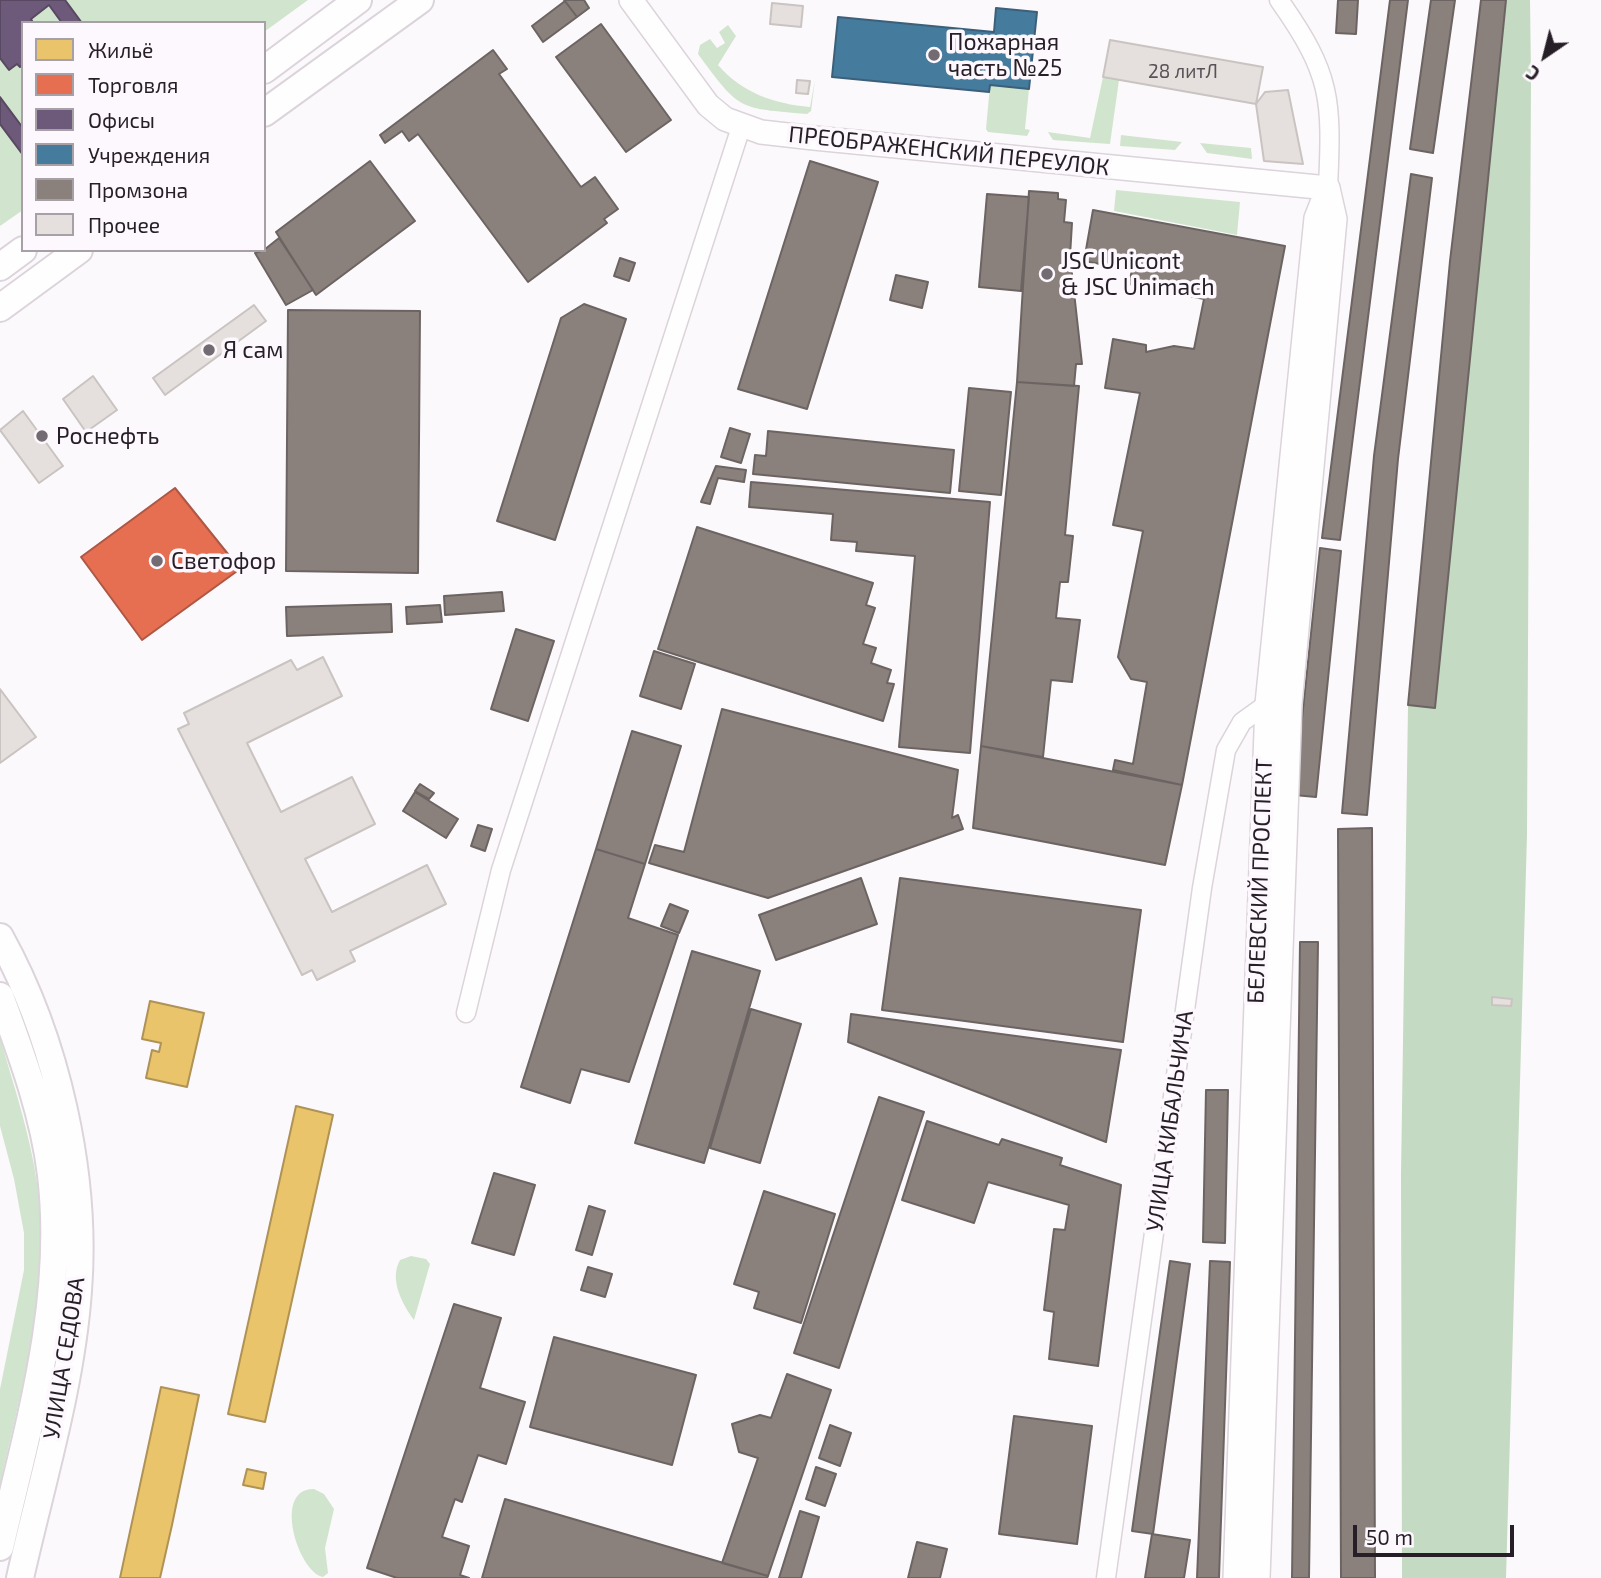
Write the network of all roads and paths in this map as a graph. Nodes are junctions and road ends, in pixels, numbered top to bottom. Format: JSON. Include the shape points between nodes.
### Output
{"nodes":[{"id":1,"x":358,"y":0,"type":"edge"},
{"id":2,"x":420,"y":0,"type":"edge"},
{"id":3,"x":631,"y":0,"type":"edge"},
{"id":4,"x":1279,"y":0,"type":"edge"},
{"id":5,"x":266,"y":69,"type":"edge"},
{"id":6,"x":266,"y":112,"type":"edge"},
{"id":7,"x":741,"y":127,"type":"junction"},
{"id":8,"x":1328,"y":188,"type":"junction"},
{"id":9,"x":21,"y":251,"type":"edge"},
{"id":10,"x":76,"y":252,"type":"edge"},
{"id":11,"x":0,"y":267,"type":"edge"},
{"id":12,"x":0,"y":308,"type":"edge"},
{"id":13,"x":1267,"y":704,"type":"junction"},
{"id":14,"x":1290,"y":704,"type":"junction"},
{"id":15,"x":0,"y":937,"type":"edge"},
{"id":16,"x":0,"y":996,"type":"edge"},
{"id":17,"x":466,"y":1013,"type":"dead end"},
{"id":18,"x":0,"y":1547,"type":"edge"},
{"id":19,"x":20,"y":1578,"type":"edge"},
{"id":20,"x":1107,"y":1578,"type":"edge"},
{"id":21,"x":1235,"y":1578,"type":"edge"},
{"id":22,"x":1258,"y":1578,"type":"edge"}],
"edges":[{"from":1,"to":5,"type":"main road"},
{"from":2,"to":6,"type":"main road"},
{"from":3,"to":7,"type":"street","name":"ПРЕОБРАЖЕНСКИЙ ПЕРЕУЛОК","via":[[708,105]]},
{"from":4,"to":8,"type":"street","name":"БЕЛЕВСКИЙ ПРОСПЕКТ","via":[[1302,32],[1325,82],[1331,106]]},
{"from":7,"to":8,"type":"street","name":"ПРЕОБРАЖЕНСКИЙ ПЕРЕУЛОК"},
{"from":7,"to":17,"type":"street","via":[[501,870]]},
{"from":8,"to":13,"type":"street","name":"БЕЛЕВСКИЙ ПРОСПЕКТ","via":[[1316,218]]},
{"from":8,"to":14,"type":"street","name":"БЕЛЕВСКИЙ ПРОСПЕКТ","via":[[1335,219]]},
{"from":9,"to":11,"type":"main road"},
{"from":10,"to":12,"type":"main road"},
{"from":13,"to":14,"type":"street"},
{"from":13,"to":20,"type":"street","name":"УЛИЦА КИБАЛЬЧИЧА","via":[[1242,722],[1226,750],[1202,888]]},
{"from":13,"to":21,"type":"street","name":"БЕЛЕВСКИЙ ПРОСПЕКТ"},
{"from":14,"to":22,"type":"street","name":"БЕЛЕВСКИЙ ПРОСПЕКТ"},
{"from":15,"to":19,"type":"main road","name":"УЛИЦА СЕДОВА","via":[[34,1013],[64,1107],[80,1238],[72,1339]]},
{"from":16,"to":18,"type":"main road","name":"УЛИЦА СЕДОВА","via":[[47,1153],[55,1235],[50,1314]]}]}
